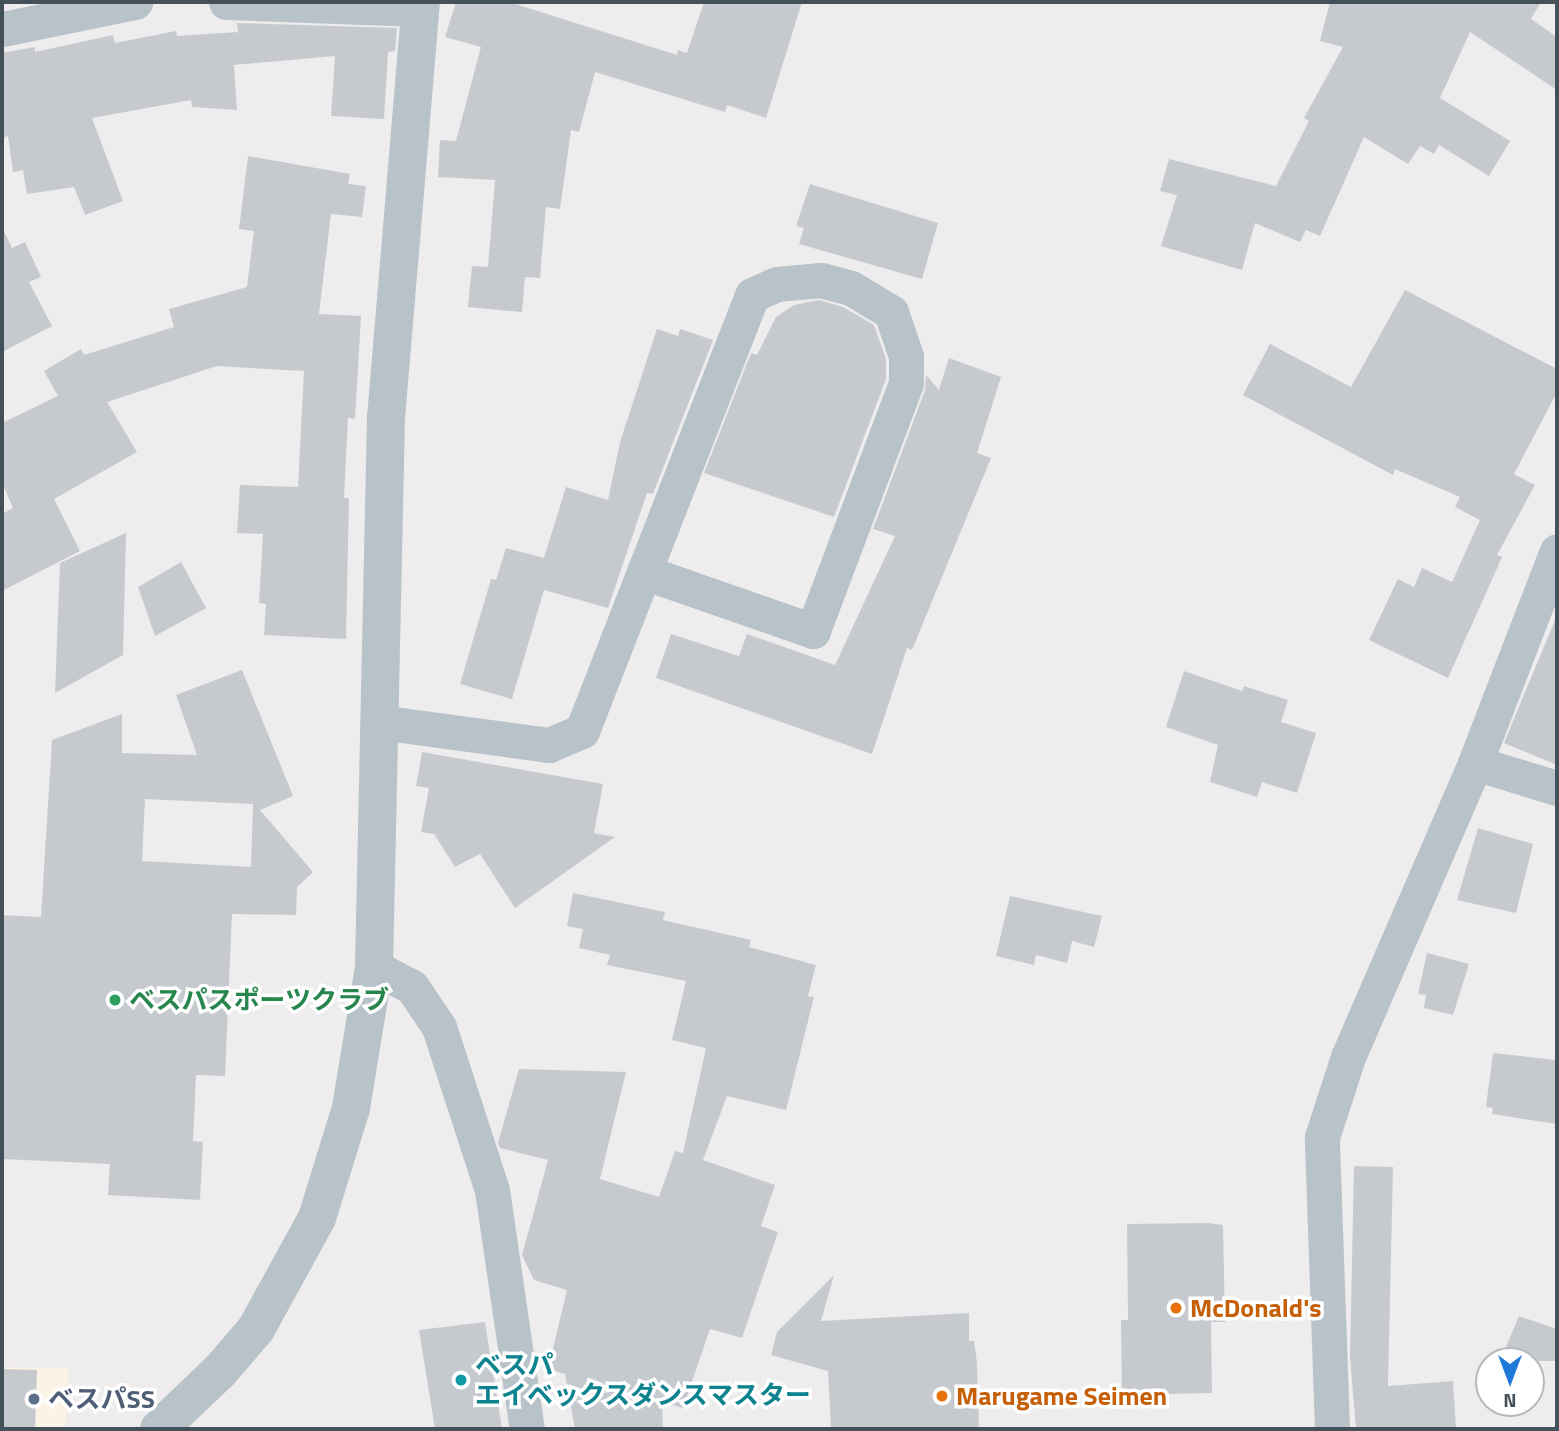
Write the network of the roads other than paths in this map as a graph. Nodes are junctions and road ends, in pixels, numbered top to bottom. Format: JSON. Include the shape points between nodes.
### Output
{"nodes":[{"id":1,"x":226,"y":2,"type":"edge"},
{"id":2,"x":127,"y":3,"type":"edge"},
{"id":3,"x":419,"y":6,"type":"edge"},
{"id":4,"x":2,"y":29,"type":"edge"},
{"id":5,"x":1557,"y":551,"type":"edge"},
{"id":6,"x":644,"y":572,"type":"junction"},
{"id":7,"x":379,"y":722,"type":"junction"},
{"id":8,"x":1475,"y":763,"type":"junction"},
{"id":9,"x":1557,"y":788,"type":"edge"},
{"id":10,"x":374,"y":967,"type":"junction"},
{"id":11,"x":159,"y":1429,"type":"edge"},
{"id":12,"x":527,"y":1429,"type":"edge"},
{"id":13,"x":1332,"y":1429,"type":"edge"}],
"edges":[{"from":1,"to":3,"type":"street"},
{"from":2,"to":4,"type":"street"},
{"from":3,"to":7,"type":"street","via":[[386,418]]},
{"from":5,"to":8,"type":"street"},
{"from":6,"to":6,"type":"street","via":[[752,295],[777,284],[821,280],[850,288],[891,312],[906,356],[906,383],[813,631]]},
{"from":6,"to":7,"type":"street","via":[[582,731],[549,745]]},
{"from":7,"to":10,"type":"street"},
{"from":8,"to":9,"type":"street"},
{"from":8,"to":13,"type":"street","via":[[1348,1057],[1322,1137]]},
{"from":10,"to":11,"type":"street","via":[[351,1108],[317,1218],[256,1329]]},
{"from":10,"to":12,"type":"street","via":[[412,987],[439,1027],[492,1190]]}]}
